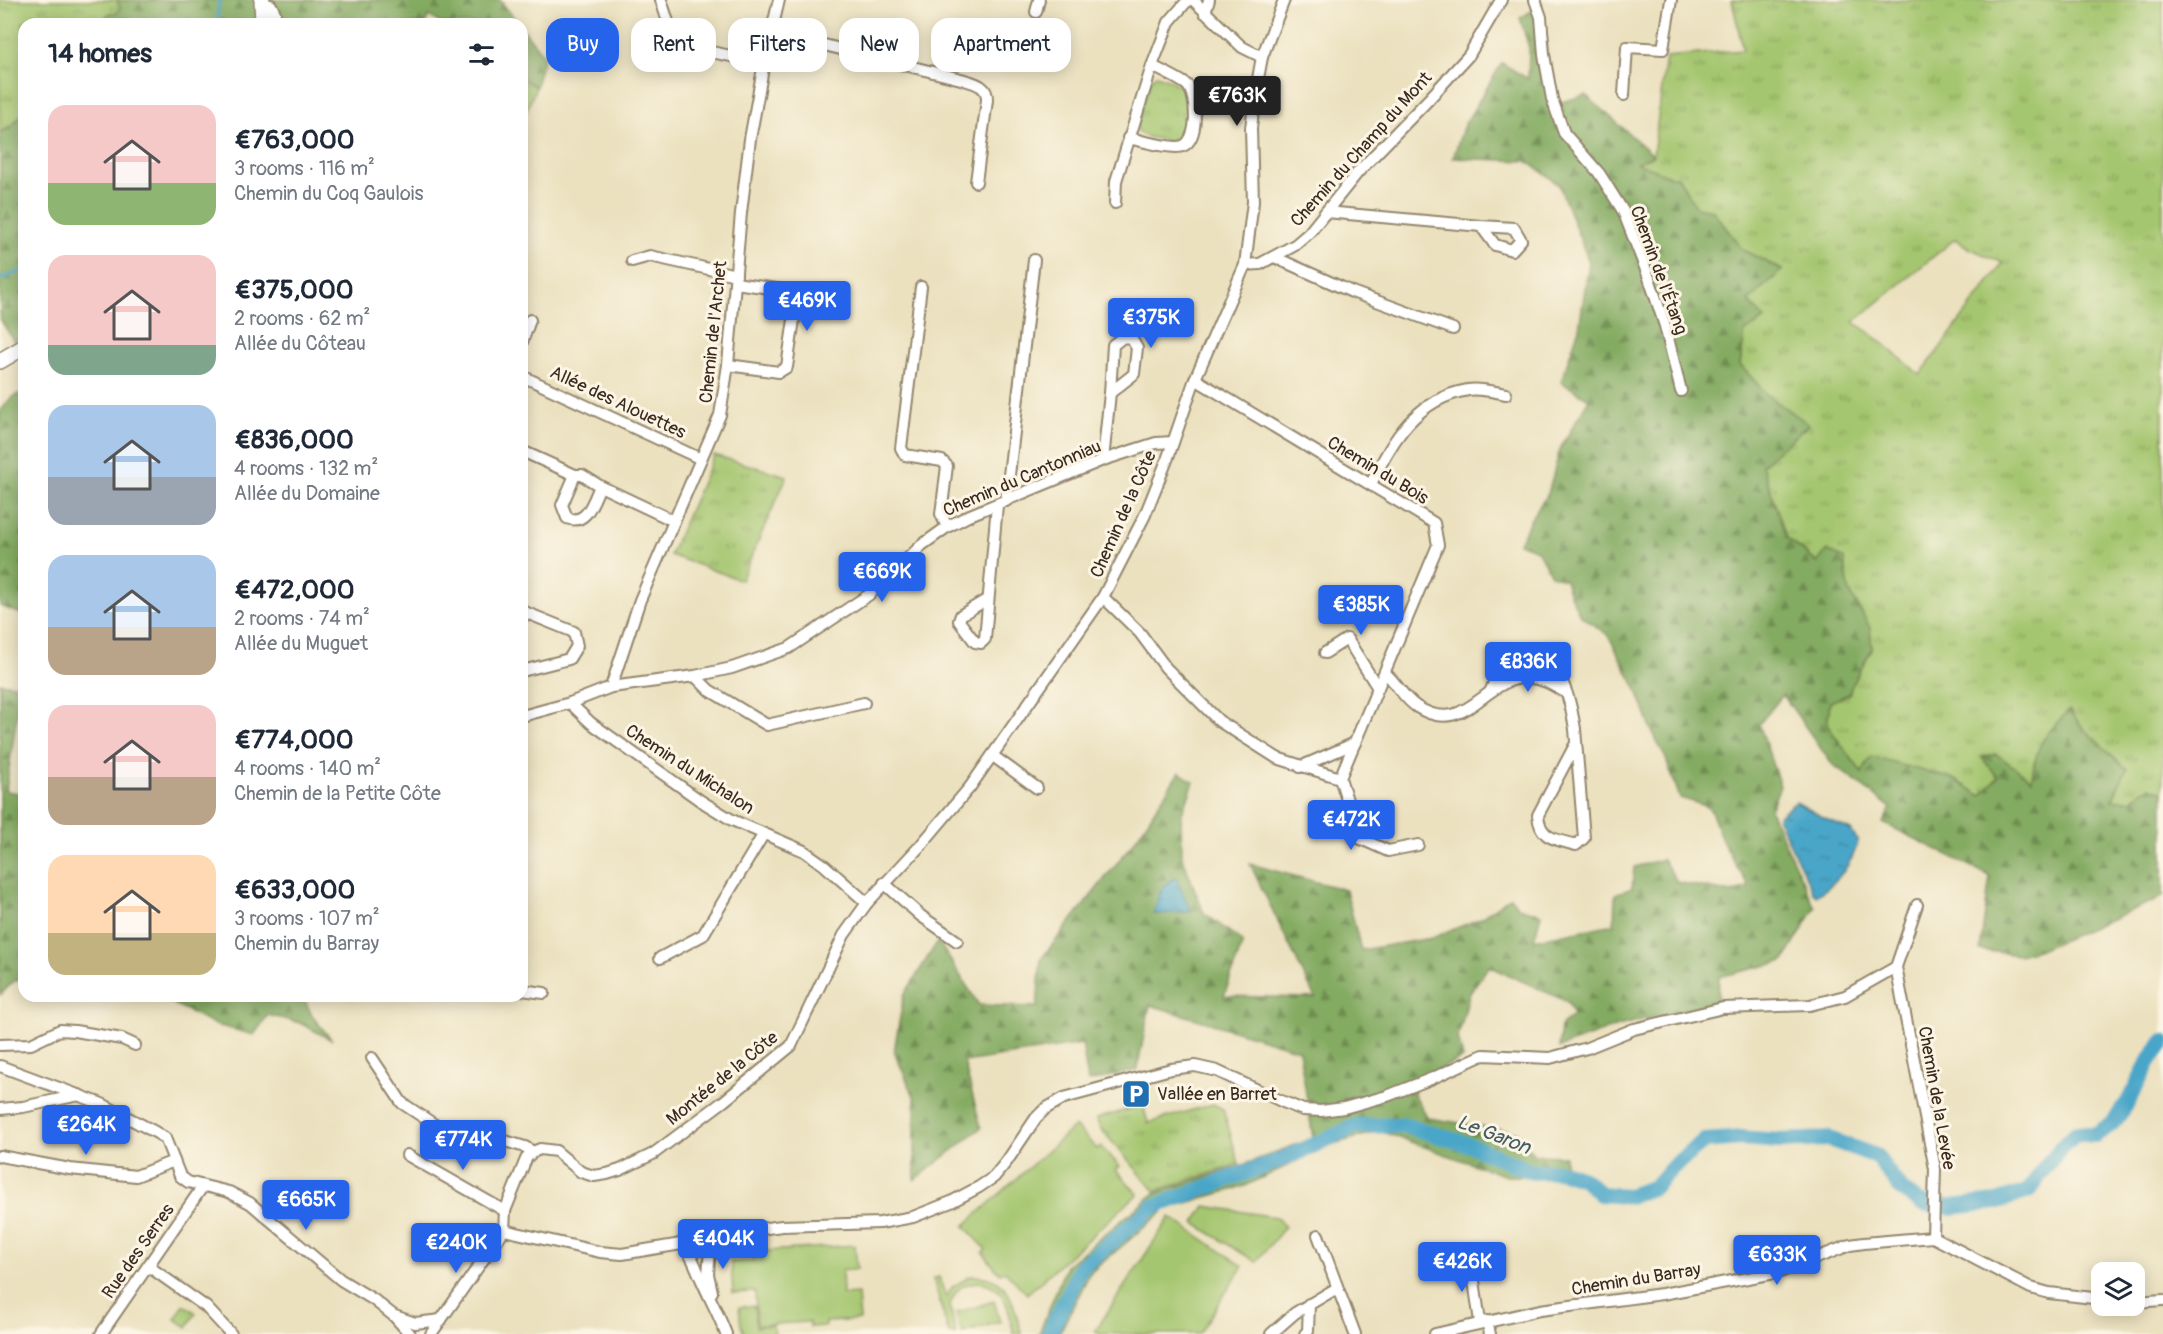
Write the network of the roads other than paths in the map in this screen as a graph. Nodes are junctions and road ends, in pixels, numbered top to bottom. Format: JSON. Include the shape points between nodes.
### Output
{"nodes":[{"id":1,"x":661,"y":0,"type":"edge"},
{"id":2,"x":779,"y":0,"type":"edge"},
{"id":3,"x":1039,"y":0,"type":"edge"},
{"id":4,"x":1188,"y":0,"type":"edge"},
{"id":5,"x":1193,"y":0,"type":"edge"},
{"id":6,"x":1209,"y":0,"type":"edge"},
{"id":7,"x":1284,"y":0,"type":"edge"},
{"id":8,"x":1501,"y":0,"type":"edge"},
{"id":9,"x":1535,"y":0,"type":"edge"},
{"id":10,"x":1671,"y":0,"type":"edge"},
{"id":11,"x":262,"y":3,"type":"edge"},
{"id":12,"x":1036,"y":12,"type":"dead end"},
{"id":13,"x":1205,"y":13,"type":"junction"},
{"id":14,"x":263,"y":18,"type":"edge"},
{"id":15,"x":275,"y":18,"type":"edge"},
{"id":16,"x":775,"y":18,"type":"edge"},
{"id":17,"x":827,"y":46,"type":"edge"},
{"id":18,"x":728,"y":55,"type":"edge"},
{"id":19,"x":1262,"y":57,"type":"junction"},
{"id":20,"x":1152,"y":66,"type":"junction"},
{"id":21,"x":762,"y":72,"type":"edge"},
{"id":22,"x":1624,"y":95,"type":"dead end"},
{"id":23,"x":1128,"y":138,"type":"junction"},
{"id":24,"x":976,"y":182,"type":"dead end"},
{"id":25,"x":1115,"y":203,"type":"dead end"},
{"id":26,"x":1326,"y":212,"type":"junction"},
{"id":27,"x":1481,"y":226,"type":"dead end"},
{"id":28,"x":1274,"y":257,"type":"junction"},
{"id":29,"x":1034,"y":260,"type":"dead end"},
{"id":30,"x":632,"y":261,"type":"dead end"},
{"id":31,"x":1245,"y":265,"type":"junction"},
{"id":32,"x":736,"y":279,"type":"junction"},
{"id":33,"x":921,"y":287,"type":"dead end"},
{"id":34,"x":530,"y":320,"type":"dead end"},
{"id":35,"x":528,"y":326,"type":"edge"},
{"id":36,"x":1453,"y":329,"type":"dead end"},
{"id":37,"x":18,"y":350,"type":"edge"},
{"id":38,"x":0,"y":361,"type":"edge"},
{"id":39,"x":728,"y":365,"type":"junction"},
{"id":40,"x":528,"y":379,"type":"edge"},
{"id":41,"x":1195,"y":379,"type":"junction"},
{"id":42,"x":1681,"y":391,"type":"dead end"},
{"id":43,"x":1110,"y":393,"type":"junction"},
{"id":44,"x":1506,"y":394,"type":"dead end"},
{"id":45,"x":1173,"y":442,"type":"junction"},
{"id":46,"x":528,"y":454,"type":"edge"},
{"id":47,"x":701,"y":459,"type":"junction"},
{"id":48,"x":1103,"y":460,"type":"junction"},
{"id":49,"x":575,"y":475,"type":"junction"},
{"id":50,"x":1371,"y":484,"type":"junction"},
{"id":51,"x":600,"y":486,"type":"junction"},
{"id":52,"x":1001,"y":503,"type":"junction"},
{"id":53,"x":674,"y":521,"type":"junction"},
{"id":54,"x":947,"y":527,"type":"junction"},
{"id":55,"x":1103,"y":597,"type":"junction"},
{"id":56,"x":988,"y":599,"type":"dead end"},
{"id":57,"x":528,"y":613,"type":"edge"},
{"id":58,"x":1324,"y":652,"type":"dead end"},
{"id":59,"x":528,"y":669,"type":"edge"},
{"id":60,"x":1385,"y":673,"type":"junction"},
{"id":61,"x":695,"y":676,"type":"junction"},
{"id":62,"x":611,"y":687,"type":"junction"},
{"id":63,"x":1378,"y":688,"type":"junction"},
{"id":64,"x":1491,"y":690,"type":"junction"},
{"id":65,"x":1565,"y":692,"type":"junction"},
{"id":66,"x":570,"y":703,"type":"junction"},
{"id":67,"x":864,"y":703,"type":"dead end"},
{"id":68,"x":528,"y":714,"type":"edge"},
{"id":69,"x":1355,"y":743,"type":"junction"},
{"id":70,"x":1575,"y":745,"type":"junction"},
{"id":71,"x":993,"y":756,"type":"junction"},
{"id":72,"x":1300,"y":767,"type":"junction"},
{"id":73,"x":1340,"y":778,"type":"junction"},
{"id":74,"x":1037,"y":788,"type":"dead end"},
{"id":75,"x":763,"y":835,"type":"junction"},
{"id":76,"x":1418,"y":845,"type":"dead end"},
{"id":77,"x":884,"y":883,"type":"junction"},
{"id":78,"x":867,"y":903,"type":"junction"},
{"id":79,"x":1917,"y":905,"type":"dead end"},
{"id":80,"x":957,"y":941,"type":"dead end"},
{"id":81,"x":660,"y":958,"type":"dead end"},
{"id":82,"x":1896,"y":967,"type":"junction"},
{"id":83,"x":528,"y":991,"type":"edge"},
{"id":84,"x":544,"y":993,"type":"dead end"},
{"id":85,"x":0,"y":1045,"type":"edge"},
{"id":86,"x":135,"y":1046,"type":"dead end"},
{"id":87,"x":372,"y":1058,"type":"dead end"},
{"id":88,"x":0,"y":1066,"type":"edge"},
{"id":89,"x":79,"y":1095,"type":"junction"},
{"id":90,"x":0,"y":1109,"type":"edge"},
{"id":91,"x":533,"y":1152,"type":"junction"},
{"id":92,"x":407,"y":1155,"type":"dead end"},
{"id":93,"x":0,"y":1156,"type":"edge"},
{"id":94,"x":174,"y":1161,"type":"junction"},
{"id":95,"x":203,"y":1186,"type":"junction"},
{"id":96,"x":505,"y":1211,"type":"junction"},
{"id":97,"x":504,"y":1230,"type":"junction"},
{"id":98,"x":1318,"y":1235,"type":"dead end"},
{"id":99,"x":1933,"y":1237,"type":"junction"},
{"id":100,"x":711,"y":1239,"type":"junction"},
{"id":101,"x":681,"y":1244,"type":"junction"},
{"id":102,"x":1471,"y":1260,"type":"dead end"},
{"id":103,"x":148,"y":1266,"type":"junction"},
{"id":104,"x":1337,"y":1288,"type":"junction"},
{"id":105,"x":2091,"y":1298,"type":"edge"},
{"id":106,"x":2163,"y":1300,"type":"edge"},
{"id":107,"x":2145,"y":1301,"type":"edge"},
{"id":108,"x":714,"y":1303,"type":"junction"},
{"id":109,"x":1309,"y":1304,"type":"junction"},
{"id":110,"x":394,"y":1316,"type":"junction"},
{"id":111,"x":441,"y":1320,"type":"junction"},
{"id":112,"x":1484,"y":1322,"type":"junction"},
{"id":113,"x":415,"y":1323,"type":"junction"},
{"id":114,"x":101,"y":1334,"type":"edge"},
{"id":115,"x":231,"y":1334,"type":"edge"},
{"id":116,"x":410,"y":1334,"type":"edge"},
{"id":117,"x":424,"y":1334,"type":"edge"},
{"id":118,"x":431,"y":1334,"type":"edge"},
{"id":119,"x":726,"y":1334,"type":"edge"},
{"id":120,"x":1271,"y":1334,"type":"edge"},
{"id":121,"x":1305,"y":1334,"type":"edge"},
{"id":122,"x":1355,"y":1334,"type":"edge"},
{"id":123,"x":1436,"y":1334,"type":"edge"},
{"id":124,"x":1490,"y":1334,"type":"edge"}],
"edges":[{"from":1,"to":18,"type":"street","via":[[672,34],[683,46]]},
{"from":2,"to":16,"type":"street","name":"Chemin de l'Archet"},
{"from":3,"to":12,"type":"street"},
{"from":4,"to":20,"type":"street","via":[[1169,22]]},
{"from":5,"to":13,"type":"street"},
{"from":6,"to":13,"type":"street"},
{"from":7,"to":19,"type":"street","name":"Chemin de la Côte"},
{"from":8,"to":26,"type":"street","name":"Chemin du Champ du Mont","via":[[1469,55],[1358,172]]},
{"from":9,"to":42,"type":"street","name":"Chemin de l'Étang","via":[[1552,99],[1564,133],[1599,173],[1623,211],[1665,326]]},
{"from":10,"to":22,"type":"street","via":[[1663,49],[1627,47]]},
{"from":11,"to":14,"type":"street"},
{"from":11,"to":15,"type":"street","via":[[271,5]]},
{"from":13,"to":19,"type":"street","via":[[1242,46]]},
{"from":17,"to":24,"type":"street","via":[[984,87],[987,100]]},
{"from":19,"to":31,"type":"street","name":"Chemin de la Côte","via":[[1251,128],[1252,202]]},
{"from":20,"to":23,"type":"street"},
{"from":20,"to":23,"type":"street","via":[[1187,86],[1194,101],[1194,131],[1183,146]]},
{"from":21,"to":32,"type":"street","name":"Chemin de l'Archet","via":[[750,139]]},
{"from":23,"to":25,"type":"street","via":[[1116,181]]},
{"from":26,"to":27,"type":"street"},
{"from":26,"to":28,"type":"street","name":"Chemin du Champ du Mont","via":[[1309,233]]},
{"from":28,"to":31,"type":"street","name":"Chemin du Champ du Mont","via":[[1260,264]]},
{"from":28,"to":36,"type":"street","via":[[1352,292]]},
{"from":29,"to":52,"type":"street"},
{"from":30,"to":32,"type":"street","via":[[650,256]]},
{"from":31,"to":41,"type":"street","name":"Chemin de la Côte"},
{"from":32,"to":39,"type":"street","name":"Chemin de l'Archet"},
{"from":32,"to":39,"type":"street","via":[[791,291],[797,299],[787,367],[779,372]]},
{"from":33,"to":54,"type":"street","via":[[901,448],[905,455],[942,461],[947,466],[941,514]]},
{"from":34,"to":35,"type":"street"},
{"from":37,"to":38,"type":"street"},
{"from":39,"to":47,"type":"street","name":"Chemin de l'Archet","via":[[720,415]]},
{"from":40,"to":47,"type":"street","name":"Allée des Alouettes"},
{"from":41,"to":45,"type":"street","name":"Chemin de la Côte"},
{"from":41,"to":50,"type":"street","name":"Chemin du Bois"},
{"from":43,"to":43,"type":"street","via":[[1134,374],[1137,348],[1131,338],[1113,345]]},
{"from":43,"to":48,"type":"street"},
{"from":44,"to":50,"type":"street","via":[[1470,390],[1426,407],[1393,442]]},
{"from":45,"to":48,"type":"street","name":"Chemin du Cantonniau","via":[[1156,443]]},
{"from":45,"to":55,"type":"street","name":"Chemin de la Côte","via":[[1145,515]]},
{"from":46,"to":49,"type":"street"},
{"from":47,"to":53,"type":"street","name":"Chemin de l'Archet"},
{"from":48,"to":52,"type":"street","name":"Chemin du Cantonniau"},
{"from":49,"to":51,"type":"street"},
{"from":49,"to":51,"type":"street","via":[[561,506],[567,518],[581,519]]},
{"from":50,"to":60,"type":"street","name":"Chemin du Bois","via":[[1434,523],[1438,544]]},
{"from":51,"to":53,"type":"street"},
{"from":52,"to":54,"type":"street","name":"Chemin du Cantonniau"},
{"from":52,"to":56,"type":"street"},
{"from":53,"to":62,"type":"street","name":"Chemin de l'Archet","via":[[640,600]]},
{"from":54,"to":61,"type":"street","name":"Chemin du Cantonniau","via":[[870,594],[789,648]]},
{"from":55,"to":71,"type":"street","name":"Chemin de la Côte"},
{"from":55,"to":72,"type":"street","via":[[1219,721],[1277,758]]},
{"from":57,"to":59,"type":"street","via":[[574,632],[577,646],[569,658]]},
{"from":58,"to":63,"type":"street","via":[[1347,639]]},
{"from":60,"to":63,"type":"street","name":"Chemin du Bois"},
{"from":60,"to":64,"type":"street","via":[[1416,706],[1443,716],[1470,709]]},
{"from":61,"to":62,"type":"street","name":"Chemin du Cantonniau"},
{"from":61,"to":67,"type":"street","via":[[709,690],[766,725]]},
{"from":62,"to":66,"type":"street","name":"Chemin du Cantonniau"},
{"from":63,"to":69,"type":"street","name":"Chemin du Bois"},
{"from":64,"to":65,"type":"street","via":[[1529,678]]},
{"from":64,"to":65,"type":"street","via":[[1500,670],[1522,656],[1548,664],[1557,673]]},
{"from":65,"to":70,"type":"street","via":[[1573,713]]},
{"from":66,"to":68,"type":"street"},
{"from":66,"to":75,"type":"street","name":"Chemin du Michalon","via":[[649,765],[732,820]]},
{"from":69,"to":72,"type":"street"},
{"from":69,"to":73,"type":"street","name":"Chemin du Bois"},
{"from":70,"to":70,"type":"street","via":[[1538,815],[1539,827],[1546,836],[1576,845],[1584,837]]},
{"from":71,"to":74,"type":"street"},
{"from":71,"to":77,"type":"street","name":"Chemin de la Côte","via":[[955,806]]},
{"from":72,"to":73,"type":"street"},
{"from":73,"to":76,"type":"street","via":[[1359,838],[1388,851]]},
{"from":75,"to":78,"type":"street","name":"Chemin du Michalon","via":[[804,851]]},
{"from":75,"to":81,"type":"street","via":[[704,935]]},
{"from":77,"to":78,"type":"street","name":"Chemin de la Côte"},
{"from":77,"to":80,"type":"street"},
{"from":78,"to":91,"type":"street","name":"Montée de la Côte","via":[[844,935],[791,1046],[653,1154],[594,1176],[581,1172],[556,1151]]},
{"from":79,"to":82,"type":"street"},
{"from":82,"to":99,"type":"street","name":"Chemin de la Levée","via":[[1935,1169]]},
{"from":82,"to":100,"type":"street","via":[[1845,996],[1810,1005],[1723,1008],[1634,1029],[1550,1058],[1483,1055],[1387,1096],[1344,1108],[1303,1110],[1217,1071],[1195,1066],[1171,1069],[1064,1098],[1036,1118],[994,1177],[951,1202],[913,1217],[880,1223],[782,1226]]},
{"from":83,"to":84,"type":"street"},
{"from":85,"to":86,"type":"street","via":[[31,1044],[60,1030],[122,1039]]},
{"from":87,"to":91,"type":"street","via":[[402,1103],[438,1127],[506,1141]]},
{"from":88,"to":89,"type":"street"},
{"from":89,"to":90,"type":"street"},
{"from":89,"to":94,"type":"street","via":[[165,1138]]},
{"from":91,"to":96,"type":"street","via":[[527,1157]]},
{"from":92,"to":96,"type":"street"},
{"from":93,"to":94,"type":"street","via":[[136,1176]]},
{"from":94,"to":95,"type":"street","via":[[180,1176]]},
{"from":95,"to":103,"type":"street","name":"Rue des Serres"},
{"from":95,"to":110,"type":"street","via":[[229,1192],[250,1203],[341,1280]]},
{"from":96,"to":97,"type":"street"},
{"from":97,"to":101,"type":"street","via":[[622,1254]]},
{"from":97,"to":111,"type":"street"},
{"from":98,"to":104,"type":"street"},
{"from":99,"to":105,"type":"street","via":[[2031,1287]]},
{"from":99,"to":112,"type":"street","name":"Chemin du Barray","via":[[1864,1242],[1780,1272]]},
{"from":100,"to":101,"type":"street"},
{"from":100,"to":108,"type":"street","via":[[708,1274]]},
{"from":101,"to":108,"type":"street","via":[[692,1255]]},
{"from":102,"to":112,"type":"street"},
{"from":103,"to":114,"type":"street","name":"Rue des Serres"},
{"from":103,"to":115,"type":"street","via":[[206,1307]]},
{"from":104,"to":109,"type":"street"},
{"from":104,"to":122,"type":"street"},
{"from":106,"to":107,"type":"street"},
{"from":108,"to":119,"type":"street"},
{"from":109,"to":120,"type":"street"},
{"from":109,"to":121,"type":"street"},
{"from":110,"to":113,"type":"street"},
{"from":110,"to":116,"type":"street"},
{"from":111,"to":113,"type":"street"},
{"from":111,"to":118,"type":"street"},
{"from":112,"to":123,"type":"street","name":"Chemin du Barray"},
{"from":112,"to":124,"type":"street"},
{"from":113,"to":117,"type":"street"}]}
